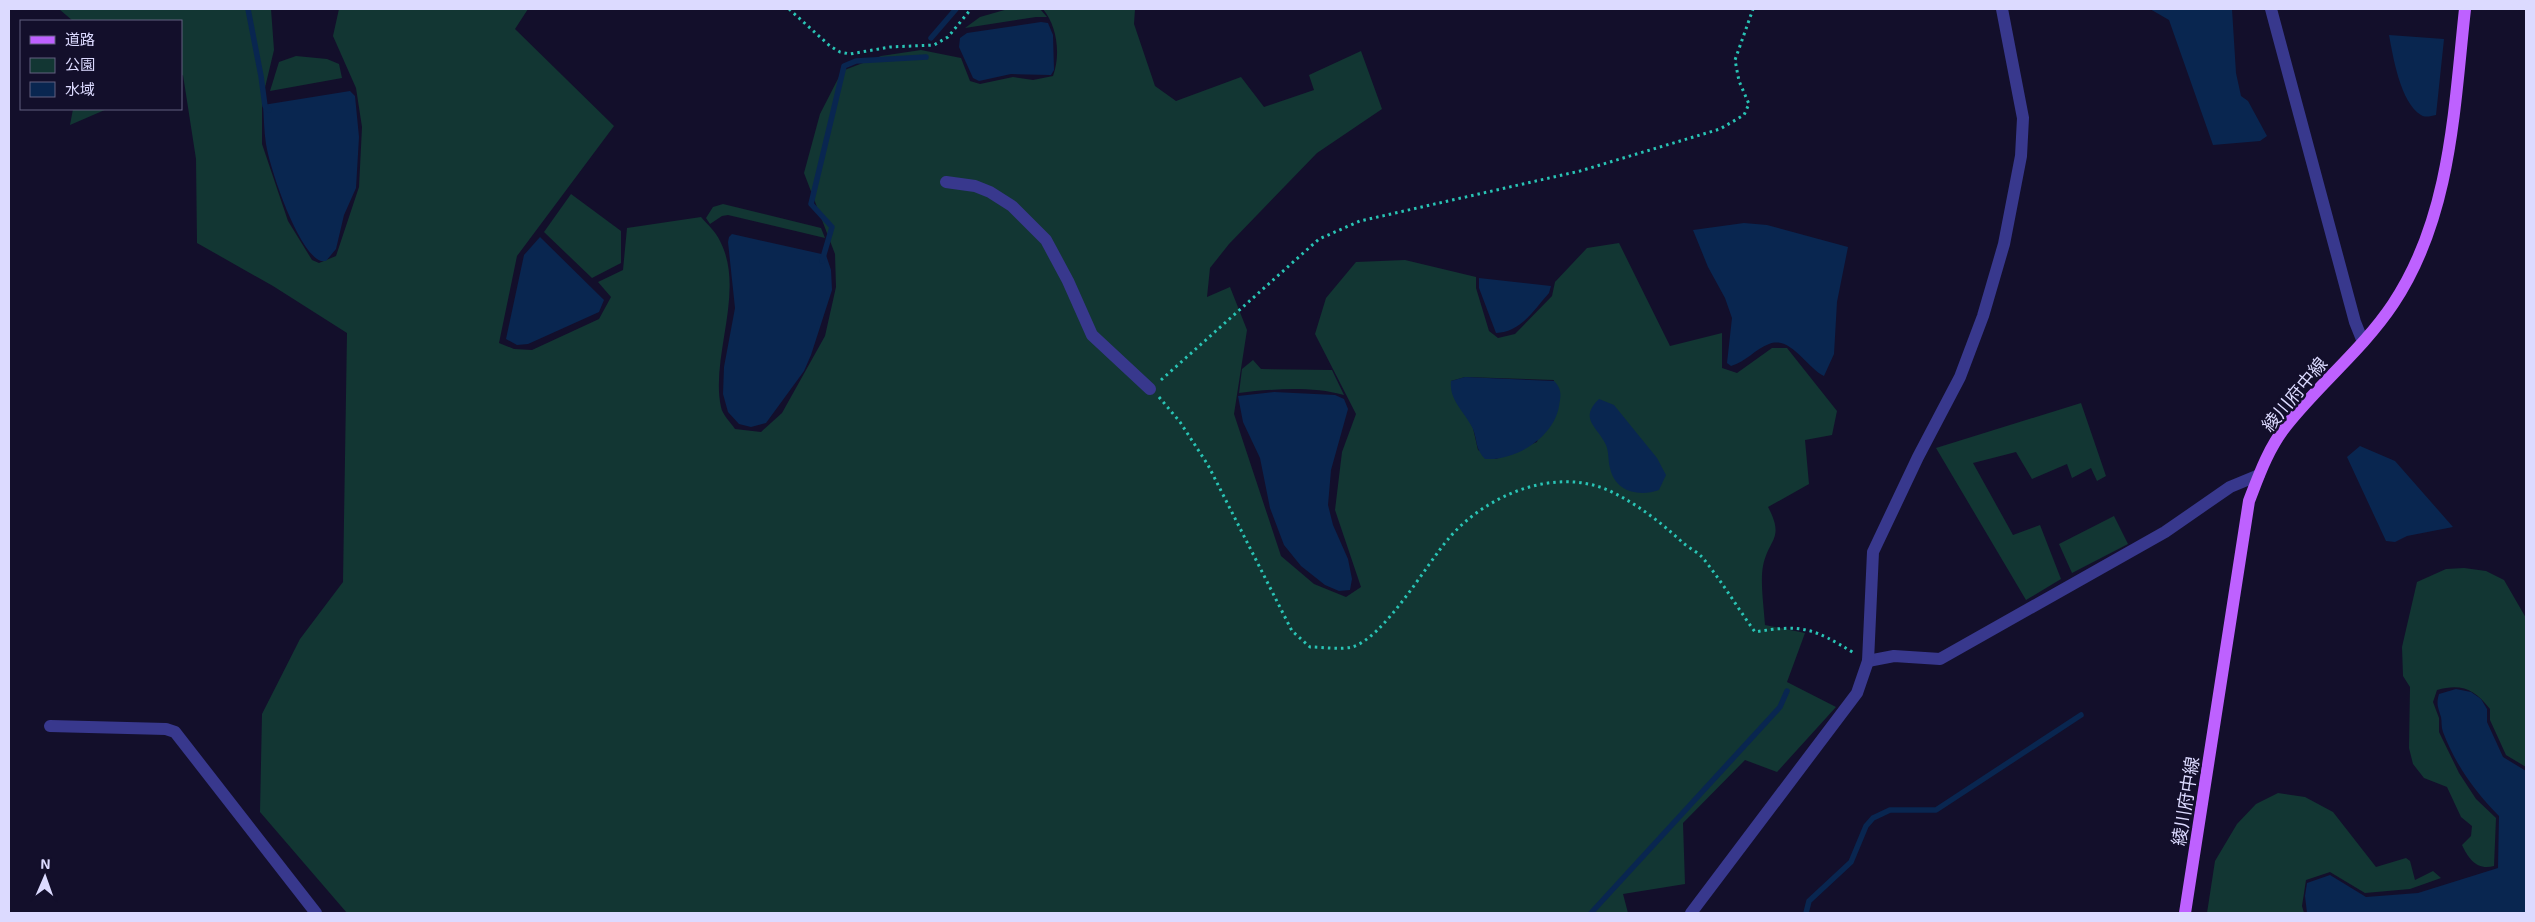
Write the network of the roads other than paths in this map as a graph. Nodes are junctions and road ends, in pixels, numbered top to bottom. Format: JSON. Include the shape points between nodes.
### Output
{"nodes":[{"id":1,"x":2002,"y":9,"type":"edge"},
{"id":2,"x":2272,"y":9,"type":"edge"},
{"id":3,"x":2465,"y":9,"type":"edge"},
{"id":4,"x":946,"y":182,"type":"dead end"},
{"id":5,"x":2363,"y":342,"type":"junction"},
{"id":6,"x":1150,"y":389,"type":"road end"},
{"id":7,"x":2259,"y":475,"type":"junction"},
{"id":8,"x":1868,"y":661,"type":"junction"},
{"id":9,"x":50,"y":726,"type":"dead end"},
{"id":10,"x":316,"y":913,"type":"edge"},
{"id":11,"x":1690,"y":913,"type":"edge"},
{"id":12,"x":2186,"y":913,"type":"edge"}],
"edges":[{"from":1,"to":8,"type":"street","via":[[2023,118],[2021,156],[2004,244],[1983,316],[1960,377],[1873,552]]},
{"from":2,"to":5,"type":"street"},
{"from":3,"to":5,"type":"main road","name":"綾川府中線","via":[[2447,158],[2430,231],[2417,266],[2393,305]]},
{"from":4,"to":6,"type":"street","via":[[975,186],[990,192],[1012,206],[1046,240],[1092,335]]},
{"from":5,"to":7,"type":"main road","name":"綾川府中線","via":[[2285,427]]},
{"from":7,"to":8,"type":"street","via":[[2230,487],[2165,532],[1940,660],[1894,656]]},
{"from":7,"to":12,"type":"main road","name":"綾川府中線","via":[[2249,501],[2241,541]]},
{"from":8,"to":11,"type":"street","via":[[1857,693]]},
{"from":9,"to":10,"type":"street","via":[[166,729],[175,732]]}]}
